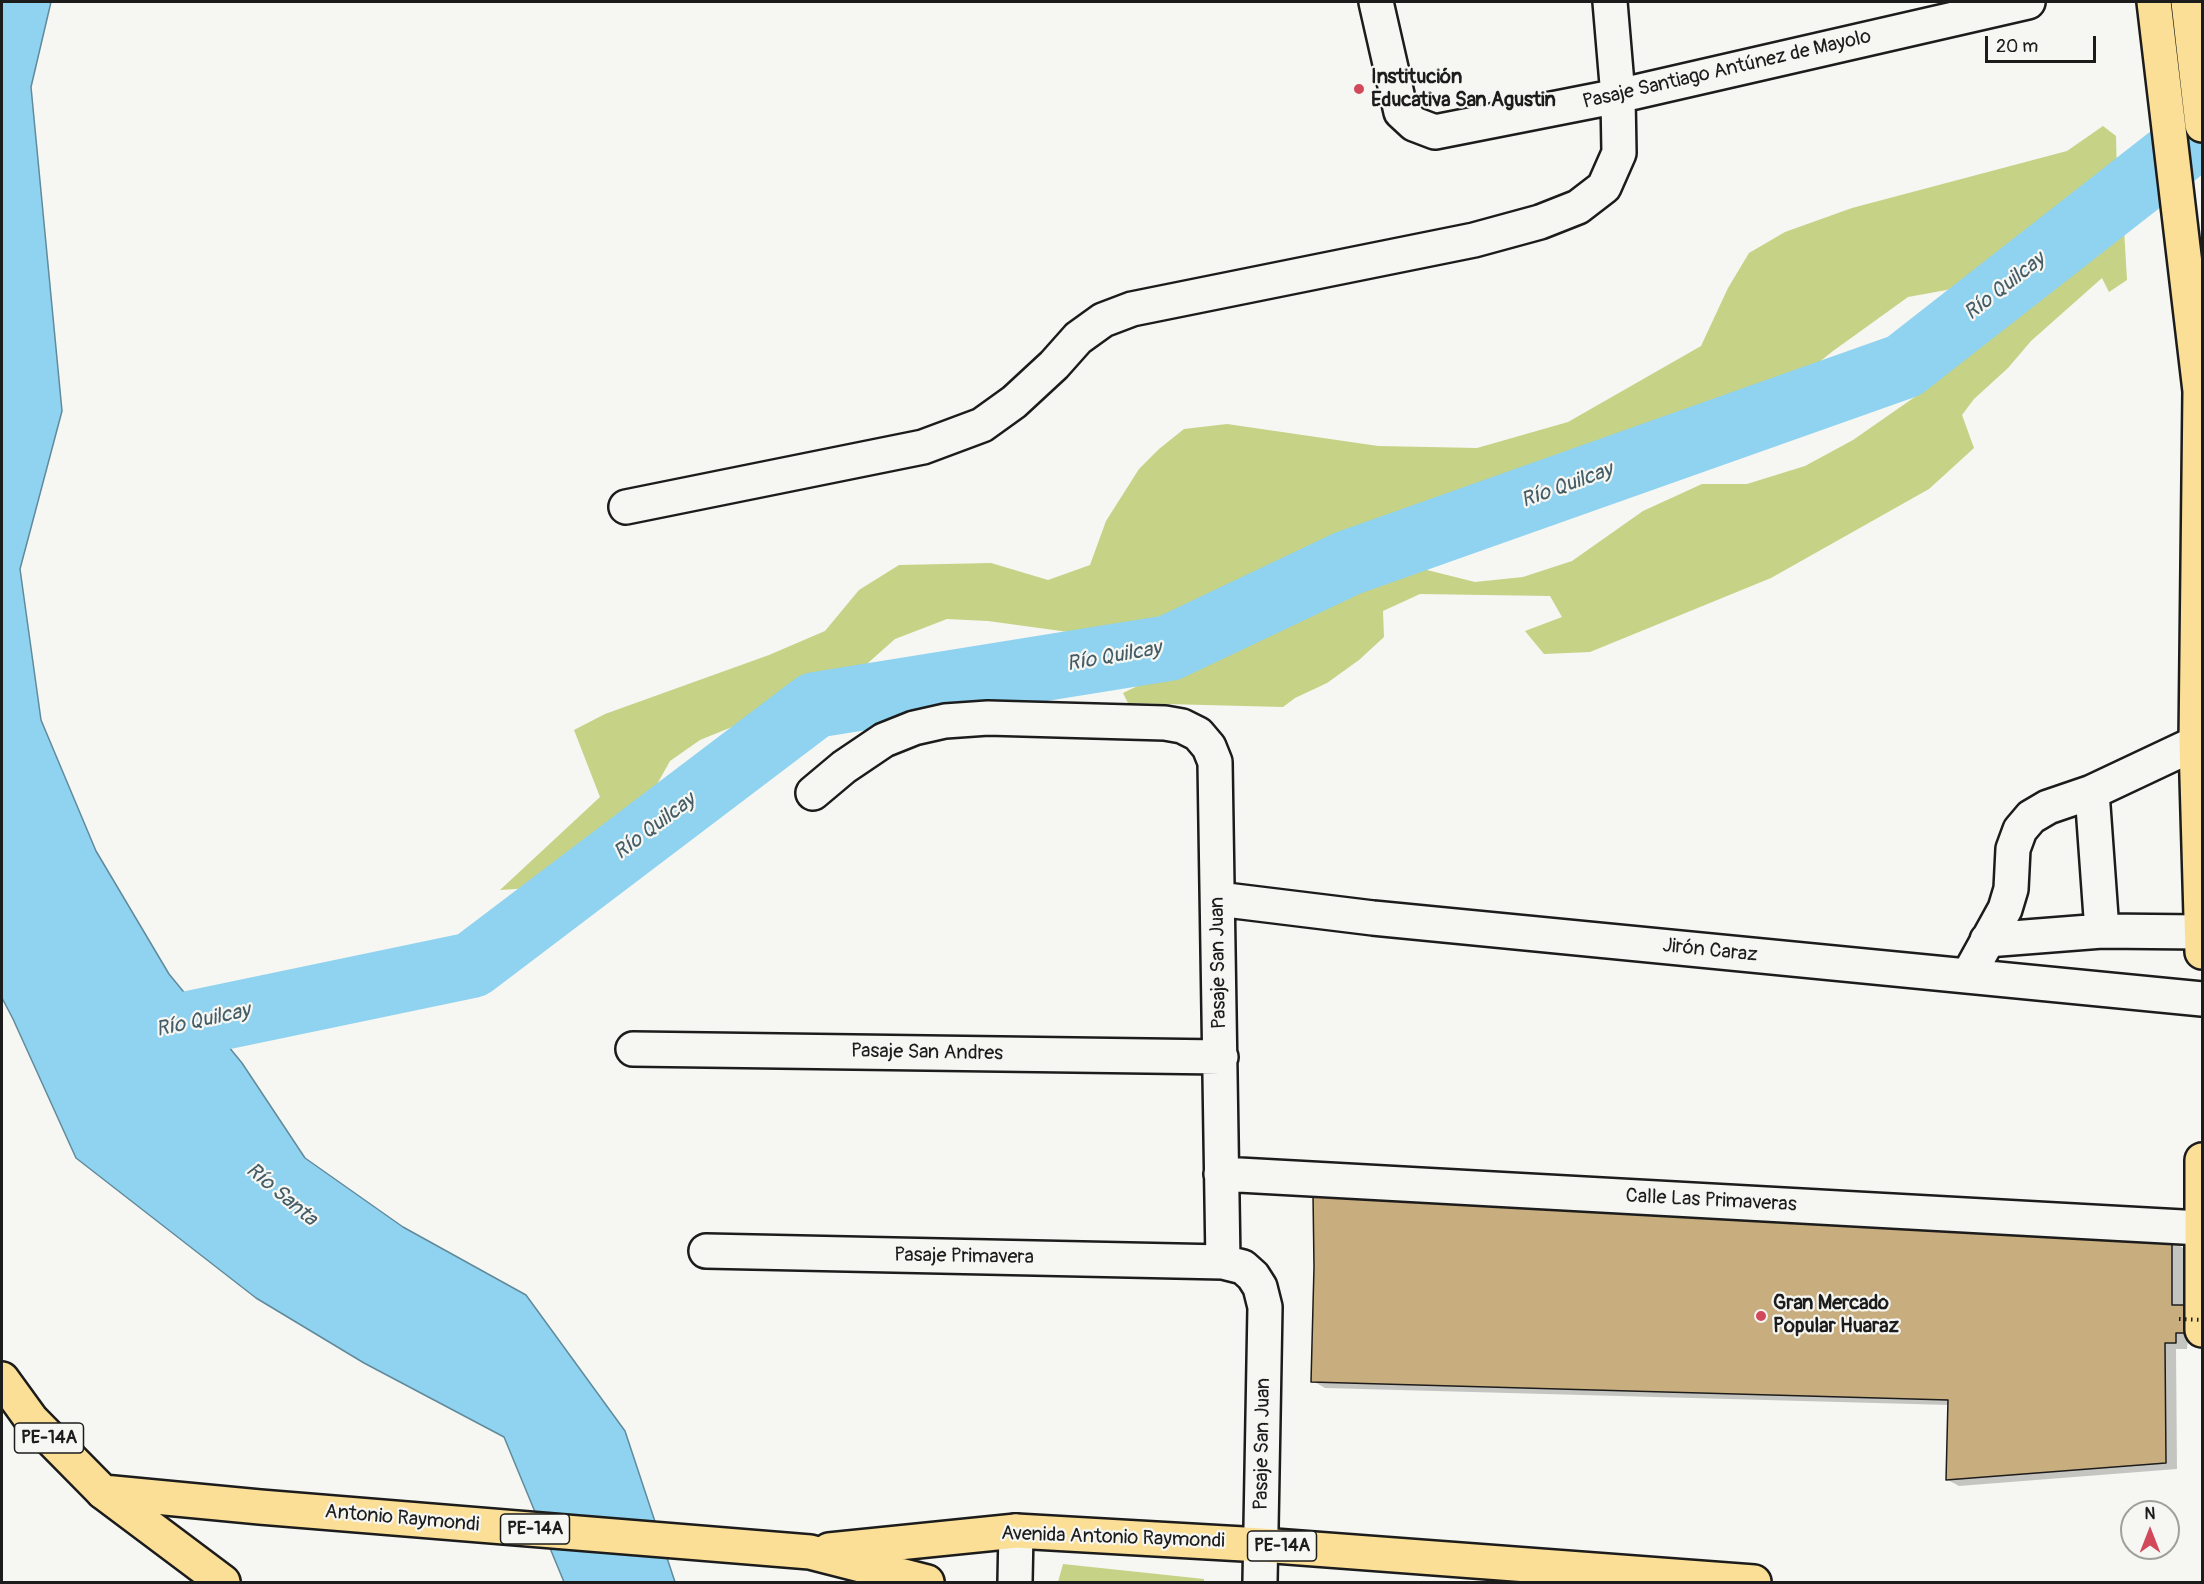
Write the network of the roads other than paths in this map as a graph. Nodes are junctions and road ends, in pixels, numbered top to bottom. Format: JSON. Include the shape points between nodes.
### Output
{"nodes":[{"id":1,"x":1376,"y":2,"type":"edge"},
{"id":2,"x":1610,"y":2,"type":"edge"},
{"id":3,"x":2028,"y":2,"type":"edge"},
{"id":4,"x":2154,"y":2,"type":"edge"},
{"id":5,"x":2188,"y":2,"type":"edge"},
{"id":6,"x":1618,"y":96,"type":"junction"},
{"id":7,"x":2202,"y":125,"type":"edge"},
{"id":8,"x":2191,"y":270,"type":"edge"},
{"id":9,"x":2201,"y":391,"type":"edge"},
{"id":10,"x":626,"y":507,"type":"dead end"},
{"id":11,"x":2196,"y":743,"type":"junction"},
{"id":12,"x":2092,"y":792,"type":"junction"},
{"id":13,"x":813,"y":793,"type":"dead end"},
{"id":14,"x":2201,"y":834,"type":"edge"},
{"id":15,"x":1218,"y":899,"type":"junction"},
{"id":16,"x":2102,"y":931,"type":"junction"},
{"id":17,"x":1987,"y":939,"type":"junction"},
{"id":18,"x":2202,"y":942,"type":"edge"},
{"id":19,"x":1968,"y":976,"type":"junction"},
{"id":20,"x":2202,"y":999,"type":"edge"},
{"id":21,"x":633,"y":1049,"type":"dead end"},
{"id":22,"x":1221,"y":1057,"type":"junction"},
{"id":23,"x":2202,"y":1160,"type":"edge"},
{"id":24,"x":1221,"y":1174,"type":"junction"},
{"id":25,"x":2201,"y":1228,"type":"edge"},
{"id":26,"x":706,"y":1251,"type":"dead end"},
{"id":27,"x":1223,"y":1262,"type":"junction"},
{"id":28,"x":2191,"y":1325,"type":"edge"},
{"id":29,"x":2,"y":1379,"type":"edge"},
{"id":30,"x":103,"y":1491,"type":"junction"},
{"id":31,"x":1016,"y":1531,"type":"junction"},
{"id":32,"x":1261,"y":1545,"type":"junction"},
{"id":33,"x":810,"y":1552,"type":"junction"},
{"id":34,"x":223,"y":1582,"type":"edge"},
{"id":35,"x":927,"y":1582,"type":"edge"},
{"id":36,"x":1015,"y":1582,"type":"edge"},
{"id":37,"x":1260,"y":1582,"type":"edge"},
{"id":38,"x":1754,"y":1582,"type":"edge"}],
"edges":[{"from":1,"to":6,"type":"street","name":"Pasaje Santiago Antúnez de Mayolo","via":[[1401,112],[1414,124],[1435,132]]},
{"from":2,"to":6,"type":"street"},
{"from":3,"to":6,"type":"street","name":"Pasaje Santiago Antúnez de Mayolo"},
{"from":4,"to":8,"type":"main road"},
{"from":5,"to":7,"type":"main road"},
{"from":6,"to":10,"type":"street","via":[[1619,153],[1604,187],[1578,207],[1474,240],[1132,309],[1103,320],[1078,339],[1014,402],[982,425],[923,447]]},
{"from":8,"to":9,"type":"main road"},
{"from":9,"to":11,"type":"main road"},
{"from":11,"to":12,"type":"street"},
{"from":11,"to":14,"type":"main road"},
{"from":12,"to":16,"type":"street"},
{"from":12,"to":17,"type":"street","via":[[2048,807],[2031,817],[2020,830],[2013,849],[2011,889],[2005,909]]},
{"from":13,"to":15,"type":"street","name":"Pasaje San Juan","via":[[884,740],[945,721],[988,718],[1182,726],[1198,734],[1215,762]]},
{"from":14,"to":18,"type":"main road"},
{"from":15,"to":19,"type":"street","name":"Jirón Caraz","via":[[1373,918]]},
{"from":15,"to":22,"type":"street","name":"Pasaje San Juan"},
{"from":16,"to":17,"type":"street"},
{"from":16,"to":18,"type":"street"},
{"from":17,"to":19,"type":"street"},
{"from":19,"to":20,"type":"street","name":"Jirón Caraz"},
{"from":21,"to":22,"type":"street","name":"Pasaje San Andres"},
{"from":22,"to":24,"type":"street","name":"Pasaje San Juan"},
{"from":23,"to":25,"type":"main road"},
{"from":24,"to":25,"type":"street","name":"Calle Las Primaveras"},
{"from":24,"to":27,"type":"street","name":"Pasaje San Juan"},
{"from":25,"to":28,"type":"main road"},
{"from":26,"to":27,"type":"street","name":"Pasaje Primavera"},
{"from":27,"to":32,"type":"street","name":"Pasaje San Juan","via":[[1243,1267],[1253,1276],[1265,1307]]},
{"from":29,"to":30,"type":"main road","number":"PE-14A","via":[[30,1419]]},
{"from":30,"to":33,"type":"main road","name":"Antonio Raymondi","number":"PE-14A","via":[[260,1508]]},
{"from":30,"to":34,"type":"main road"},
{"from":31,"to":32,"type":"main road","name":"Avenida Antonio Raymondi","number":"PE-14A"},
{"from":31,"to":33,"type":"main road","name":"Avenida Antonio Raymondi","number":"PE-14A"},
{"from":31,"to":36,"type":"street"},
{"from":32,"to":37,"type":"street","name":"Pasaje San Juan"},
{"from":32,"to":38,"type":"main road","name":"Avenida Antonio Raymondi","number":"PE-14A"},
{"from":33,"to":35,"type":"main road","number":"PE-14A"}]}
